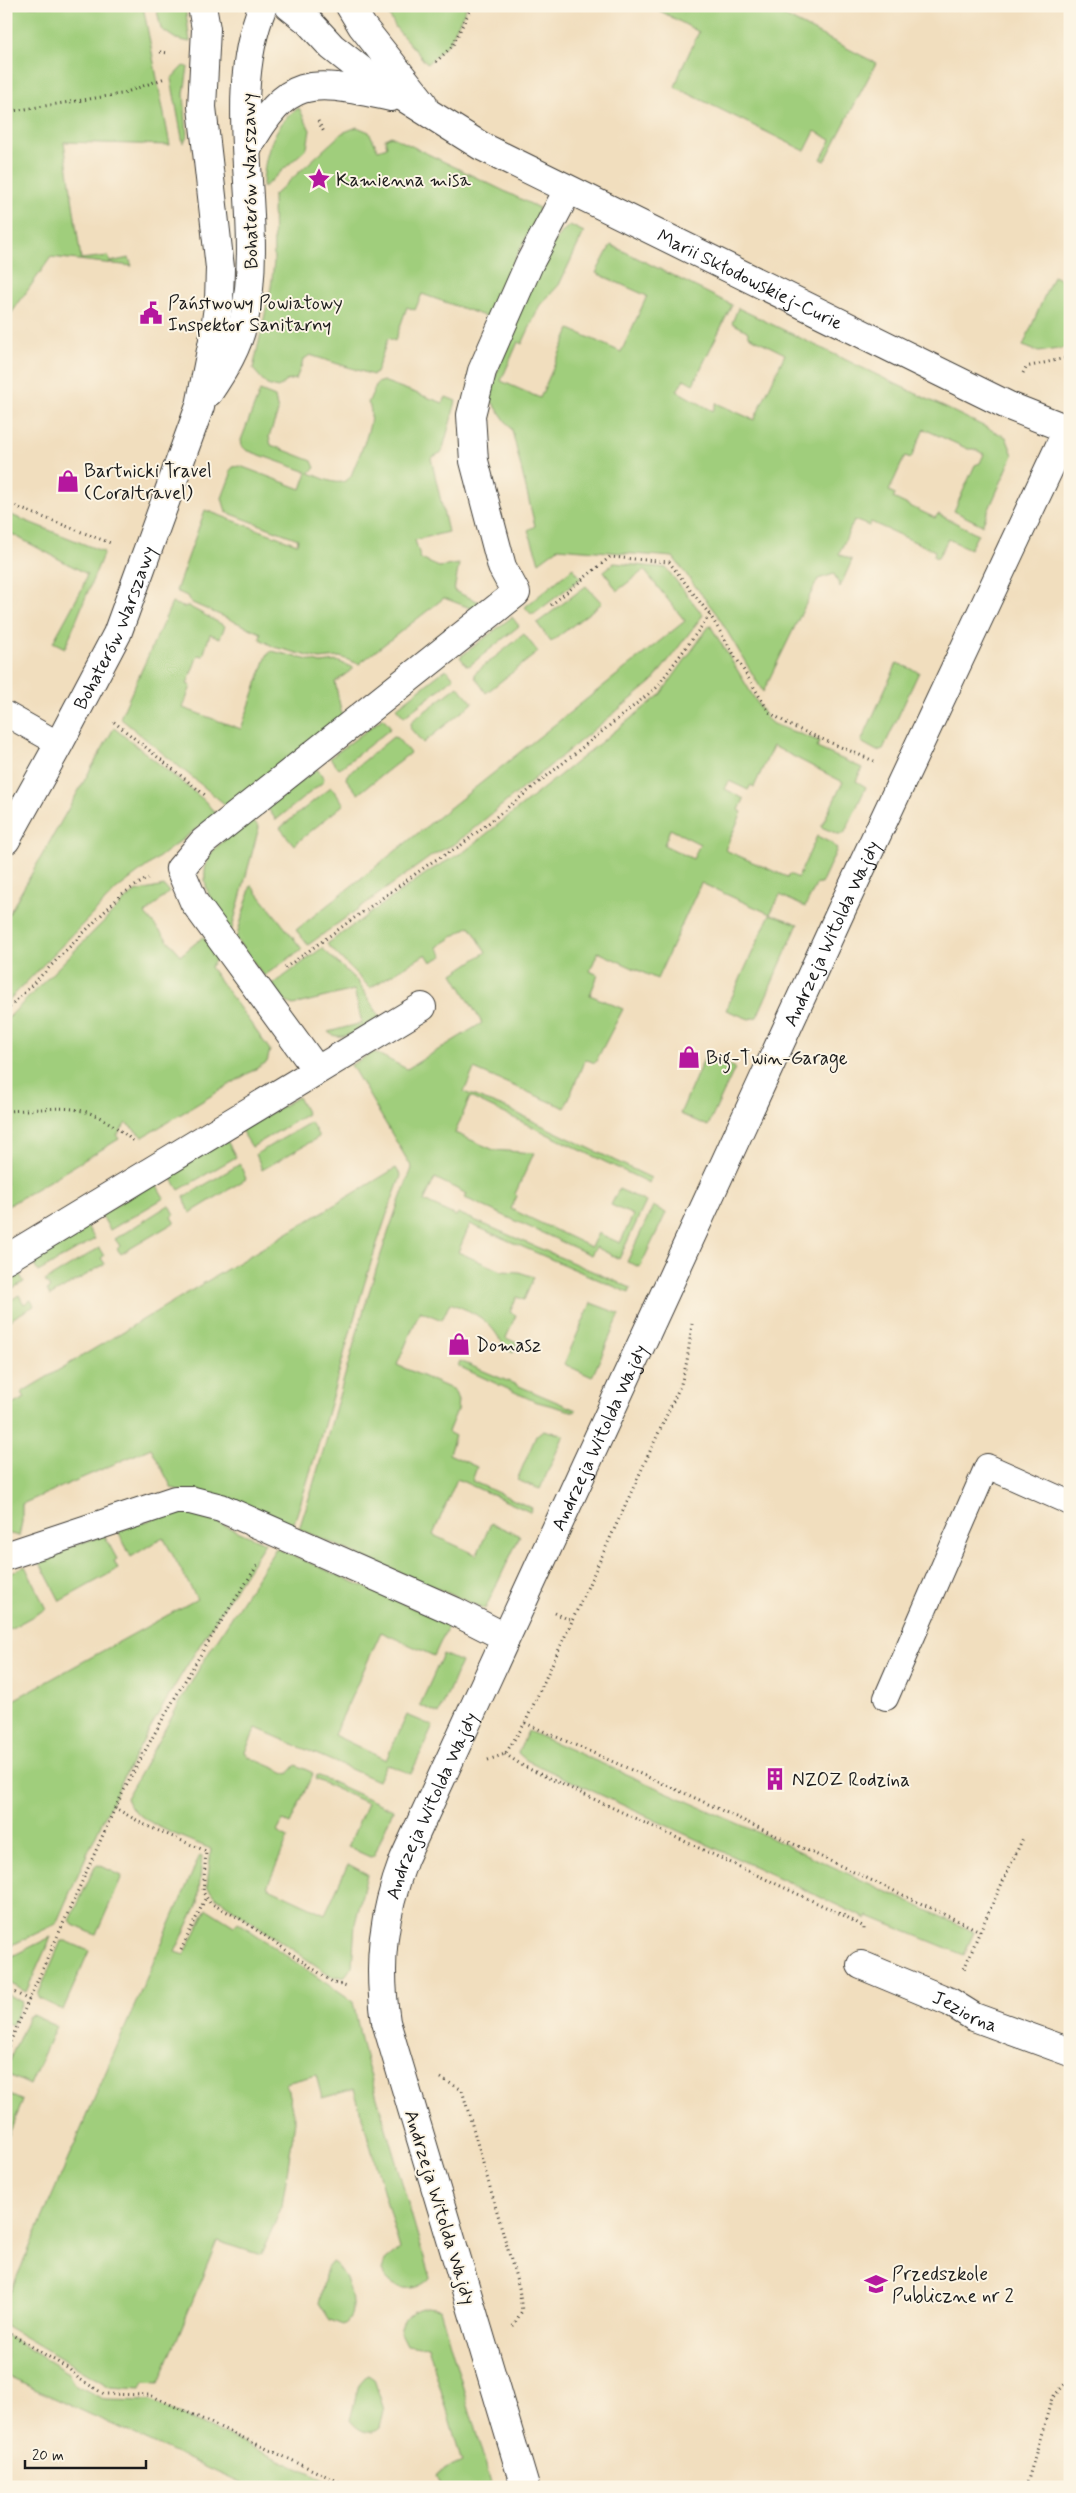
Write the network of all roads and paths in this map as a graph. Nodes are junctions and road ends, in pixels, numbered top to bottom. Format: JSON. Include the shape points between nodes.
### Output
{"nodes":[{"id":1,"x":202,"y":6,"type":"edge"},
{"id":2,"x":264,"y":6,"type":"edge"},
{"id":3,"x":289,"y":6,"type":"edge"},
{"id":4,"x":350,"y":6,"type":"edge"},
{"id":5,"x":472,"y":6,"type":"edge"},
{"id":6,"x":431,"y":67,"type":"dead end"},
{"id":7,"x":165,"y":78,"type":"dead end"},
{"id":8,"x":405,"y":101,"type":"junction"},
{"id":9,"x":6,"y":112,"type":"edge"},
{"id":10,"x":437,"y":119,"type":"junction"},
{"id":11,"x":246,"y":150,"type":"junction"},
{"id":12,"x":568,"y":190,"type":"junction"},
{"id":13,"x":1070,"y":357,"type":"edge"},
{"id":14,"x":1022,"y":376,"type":"dead end"},
{"id":15,"x":200,"y":406,"type":"junction"},
{"id":16,"x":1069,"y":428,"type":"edge"},
{"id":17,"x":6,"y":503,"type":"edge"},
{"id":18,"x":115,"y":545,"type":"dead end"},
{"id":19,"x":549,"y":606,"type":"dead end"},
{"id":20,"x":710,"y":614,"type":"junction"},
{"id":21,"x":6,"y":714,"type":"edge"},
{"id":22,"x":114,"y":722,"type":"dead end"},
{"id":23,"x":60,"y":744,"type":"junction"},
{"id":24,"x":883,"y":765,"type":"dead end"},
{"id":25,"x":229,"y":820,"type":"junction"},
{"id":26,"x":6,"y":840,"type":"edge"},
{"id":27,"x":180,"y":869,"type":"junction"},
{"id":28,"x":257,"y":989,"type":"junction"},
{"id":29,"x":422,"y":1007,"type":"dead end"},
{"id":30,"x":6,"y":1011,"type":"edge"},
{"id":31,"x":316,"y":1069,"type":"junction"},
{"id":32,"x":6,"y":1111,"type":"edge"},
{"id":33,"x":121,"y":1130,"type":"dead end"},
{"id":34,"x":6,"y":1258,"type":"edge"},
{"id":35,"x":693,"y":1314,"type":"dead end"},
{"id":36,"x":1070,"y":1503,"type":"edge"},
{"id":37,"x":277,"y":1535,"type":"junction"},
{"id":38,"x":6,"y":1556,"type":"edge"},
{"id":39,"x":549,"y":1610,"type":"dead end"},
{"id":40,"x":572,"y":1621,"type":"junction"},
{"id":41,"x":505,"y":1637,"type":"junction"},
{"id":42,"x":886,"y":1698,"type":"dead end"},
{"id":43,"x":525,"y":1723,"type":"junction"},
{"id":44,"x":505,"y":1754,"type":"junction"},
{"id":45,"x":486,"y":1761,"type":"dead end"},
{"id":46,"x":115,"y":1808,"type":"junction"},
{"id":47,"x":1022,"y":1838,"type":"dead end"},
{"id":48,"x":206,"y":1897,"type":"junction"},
{"id":49,"x":980,"y":1931,"type":"junction"},
{"id":50,"x":181,"y":1950,"type":"dead end"},
{"id":51,"x":861,"y":1965,"type":"joint"},
{"id":52,"x":352,"y":1987,"type":"dead end"},
{"id":53,"x":6,"y":1988,"type":"edge"},
{"id":54,"x":29,"y":2000,"type":"junction"},
{"id":55,"x":950,"y":2002,"type":"junction"},
{"id":56,"x":6,"y":2051,"type":"edge"},
{"id":57,"x":1070,"y":2052,"type":"edge"},
{"id":58,"x":439,"y":2077,"type":"dead end"},
{"id":59,"x":6,"y":2331,"type":"edge"},
{"id":60,"x":480,"y":2335,"type":"junction"},
{"id":61,"x":1070,"y":2379,"type":"edge"},
{"id":62,"x":350,"y":2487,"type":"edge"},
{"id":63,"x":525,"y":2487,"type":"edge"},
{"id":64,"x":1026,"y":2487,"type":"edge"}],
"edges":[{"from":1,"to":15,"type":"street","name":"Bohaterów Warszawy","via":[[206,29],[202,107],[220,268],[214,335]]},
{"from":2,"to":11,"type":"street","name":"Bohaterów Warszawy","via":[[250,59]]},
{"from":3,"to":8,"type":"street","name":"Marii Skłodowskiej-Curie","via":[[332,47]]},
{"from":4,"to":10,"type":"street","name":"Marii Skłodowskiej-Curie","via":[[382,52]]},
{"from":5,"to":6,"type":"path","via":[[452,46]]},
{"from":7,"to":9,"type":"path","via":[[121,94]]},
{"from":8,"to":10,"type":"street","name":"Marii Skłodowskiej-Curie"},
{"from":8,"to":11,"type":"street","via":[[333,86],[300,88],[269,112]]},
{"from":10,"to":12,"type":"street","name":"Marii Skłodowskiej-Curie","via":[[481,146]]},
{"from":11,"to":15,"type":"street","name":"Bohaterów Warszawy","via":[[252,244],[244,322],[227,364]]},
{"from":12,"to":16,"type":"street","name":"Marii Skłodowskiej-Curie","via":[[1009,406]]},
{"from":12,"to":25,"type":"street","via":[[529,264],[482,372],[471,414],[474,461],[502,567],[516,593]]},
{"from":13,"to":14,"type":"path","via":[[1026,367]]},
{"from":15,"to":23,"type":"street","name":"Bohaterów Warszawy","via":[[117,634]]},
{"from":16,"to":41,"type":"street","name":"Andrzeja Witolda Wajdy"},
{"from":17,"to":18,"type":"path"},
{"from":19,"to":20,"type":"path","via":[[610,557],[669,562]]},
{"from":20,"to":24,"type":"path","via":[[770,712],[791,726]]},
{"from":20,"to":28,"type":"path","via":[[656,688],[460,846],[432,862]]},
{"from":21,"to":23,"type":"lane"},
{"from":22,"to":25,"type":"path","via":[[215,802]]},
{"from":23,"to":26,"type":"street","name":"Bohaterów Warszawy"},
{"from":25,"to":27,"type":"street","via":[[203,842]]},
{"from":27,"to":28,"type":"street","via":[[194,902]]},
{"from":27,"to":30,"type":"path","via":[[155,874],[131,886]]},
{"from":28,"to":31,"type":"street"},
{"from":29,"to":31,"type":"street"},
{"from":31,"to":34,"type":"street"},
{"from":32,"to":33,"type":"path","via":[[58,1107],[82,1110],[104,1118]]},
{"from":35,"to":40,"type":"path","via":[[687,1361],[680,1384]]},
{"from":36,"to":42,"type":"lane","via":[[987,1466]]},
{"from":37,"to":38,"type":"street","via":[[221,1508],[190,1500],[175,1500]]},
{"from":37,"to":41,"type":"street","via":[[454,1611]]},
{"from":37,"to":46,"type":"path","via":[[213,1633]]},
{"from":39,"to":40,"type":"path"},
{"from":40,"to":43,"type":"path"},
{"from":41,"to":60,"type":"street","name":"Andrzeja Witolda Wajdy","via":[[404,1859],[385,1920],[381,1959],[386,2022]]},
{"from":43,"to":44,"type":"path"},
{"from":43,"to":49,"type":"path","via":[[693,1797]]},
{"from":44,"to":45,"type":"path"},
{"from":44,"to":51,"type":"path","via":[[524,1767],[852,1920],[864,1928]]},
{"from":46,"to":48,"type":"path","via":[[145,1825],[206,1851],[203,1892]]},
{"from":46,"to":54,"type":"path"},
{"from":47,"to":49,"type":"path"},
{"from":48,"to":50,"type":"path"},
{"from":48,"to":52,"type":"path","via":[[210,1903],[239,1918],[334,1982]]},
{"from":49,"to":55,"type":"path"},
{"from":51,"to":55,"type":"street","name":"Jeziorna"},
{"from":53,"to":54,"type":"path"},
{"from":54,"to":56,"type":"path"},
{"from":55,"to":57,"type":"street","name":"Jeziorna","via":[[974,2017]]},
{"from":58,"to":60,"type":"path","via":[[462,2090],[520,2288],[522,2311],[512,2329]]},
{"from":59,"to":62,"type":"path","via":[[104,2394],[150,2395]]},
{"from":60,"to":63,"type":"street","name":"Andrzeja Witolda Wajdy"},
{"from":61,"to":64,"type":"path","via":[[1052,2398]]}]}
